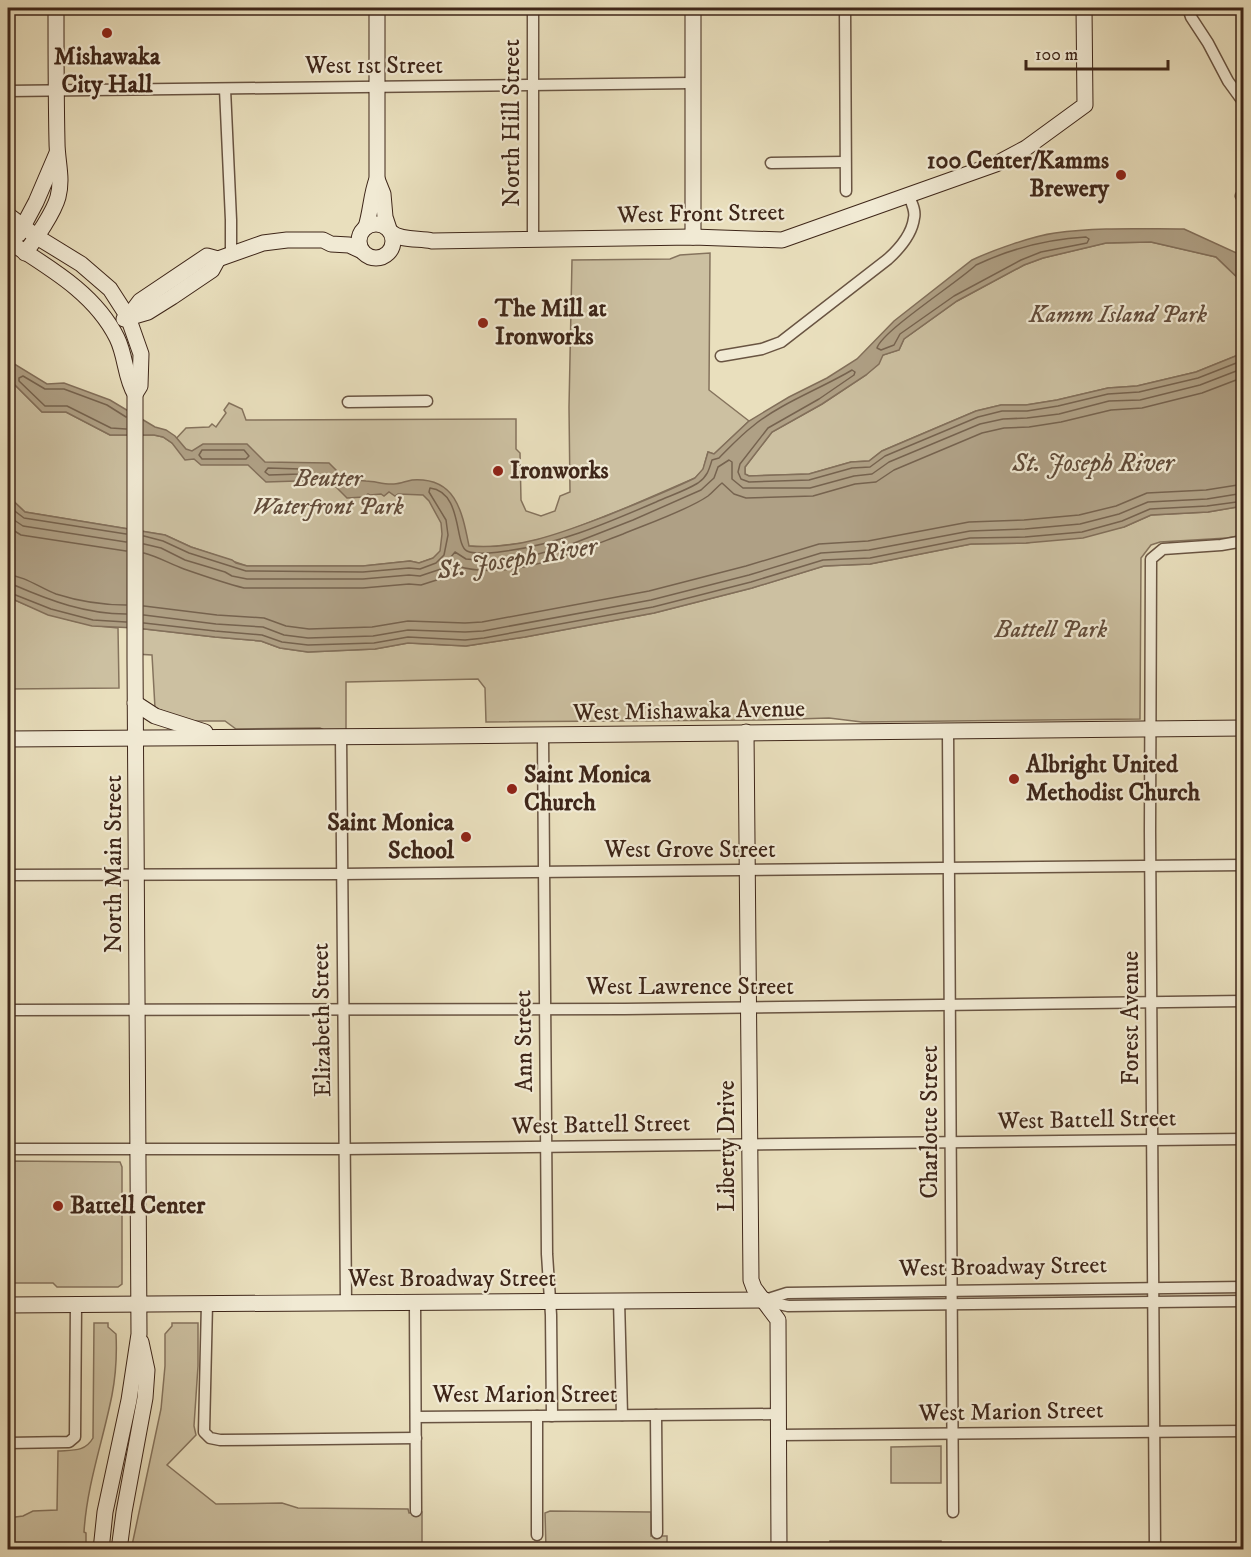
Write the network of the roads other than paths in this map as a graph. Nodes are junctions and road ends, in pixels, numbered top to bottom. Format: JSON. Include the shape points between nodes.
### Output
{"nodes":[{"id":1,"x":56,"y":8,"type":"edge"},
{"id":2,"x":377,"y":8,"type":"edge"},
{"id":3,"x":533,"y":8,"type":"edge"},
{"id":4,"x":693,"y":8,"type":"edge"},
{"id":5,"x":845,"y":8,"type":"edge"},
{"id":6,"x":1084,"y":8,"type":"edge"},
{"id":7,"x":1188,"y":8,"type":"edge"},
{"id":8,"x":693,"y":83,"type":"junction"},
{"id":9,"x":377,"y":86,"type":"junction"},
{"id":10,"x":533,"y":86,"type":"junction"},
{"id":11,"x":225,"y":88,"type":"junction"},
{"id":12,"x":56,"y":90,"type":"junction"},
{"id":13,"x":8,"y":91,"type":"edge"},
{"id":14,"x":1244,"y":103,"type":"edge"},
{"id":15,"x":57,"y":153,"type":"junction"},
{"id":16,"x":845,"y":162,"type":"junction"},
{"id":17,"x":771,"y":163,"type":"dead end"},
{"id":18,"x":376,"y":179,"type":"junction"},
{"id":19,"x":846,"y":191,"type":"dead end"},
{"id":20,"x":908,"y":194,"type":"junction"},
{"id":21,"x":8,"y":215,"type":"edge"},
{"id":22,"x":23,"y":226,"type":"junction"},
{"id":23,"x":365,"y":228,"type":"junction"},
{"id":24,"x":390,"y":231,"type":"junction"},
{"id":25,"x":37,"y":237,"type":"junction"},
{"id":26,"x":693,"y":237,"type":"junction"},
{"id":27,"x":533,"y":239,"type":"junction"},
{"id":28,"x":323,"y":240,"type":"junction"},
{"id":29,"x":432,"y":241,"type":"junction"},
{"id":30,"x":15,"y":246,"type":"edge"},
{"id":31,"x":362,"y":251,"type":"junction"},
{"id":32,"x":390,"y":251,"type":"junction"},
{"id":33,"x":224,"y":256,"type":"junction"},
{"id":34,"x":128,"y":317,"type":"junction"},
{"id":35,"x":111,"y":326,"type":"junction"},
{"id":36,"x":721,"y":356,"type":"dead end"},
{"id":37,"x":135,"y":400,"type":"junction"},
{"id":38,"x":427,"y":401,"type":"dead end"},
{"id":39,"x":348,"y":402,"type":"dead end"},
{"id":40,"x":1244,"y":541,"type":"edge"},
{"id":41,"x":135,"y":703,"type":"junction"},
{"id":42,"x":1244,"y":728,"type":"edge"},
{"id":43,"x":1150,"y":729,"type":"junction"},
{"id":44,"x":948,"y":731,"type":"junction"},
{"id":45,"x":746,"y":732,"type":"junction"},
{"id":46,"x":341,"y":736,"type":"junction"},
{"id":47,"x":543,"y":736,"type":"junction"},
{"id":48,"x":223,"y":737,"type":"junction"},
{"id":49,"x":136,"y":738,"type":"junction"},
{"id":50,"x":8,"y":739,"type":"edge"},
{"id":51,"x":1244,"y":865,"type":"edge"},
{"id":52,"x":1151,"y":866,"type":"junction"},
{"id":53,"x":949,"y":868,"type":"junction"},
{"id":54,"x":747,"y":870,"type":"junction"},
{"id":55,"x":543,"y":872,"type":"junction"},
{"id":56,"x":8,"y":874,"type":"edge"},
{"id":57,"x":136,"y":874,"type":"junction"},
{"id":58,"x":341,"y":874,"type":"junction"},
{"id":59,"x":1244,"y":1001,"type":"edge"},
{"id":60,"x":1152,"y":1002,"type":"junction"},
{"id":61,"x":950,"y":1005,"type":"junction"},
{"id":62,"x":748,"y":1008,"type":"junction"},
{"id":63,"x":545,"y":1009,"type":"junction"},
{"id":64,"x":8,"y":1010,"type":"edge"},
{"id":65,"x":137,"y":1011,"type":"junction"},
{"id":66,"x":343,"y":1011,"type":"junction"},
{"id":67,"x":1244,"y":1139,"type":"edge"},
{"id":68,"x":1153,"y":1140,"type":"junction"},
{"id":69,"x":951,"y":1143,"type":"junction"},
{"id":70,"x":749,"y":1144,"type":"junction"},
{"id":71,"x":546,"y":1146,"type":"junction"},
{"id":72,"x":8,"y":1149,"type":"edge"},
{"id":73,"x":138,"y":1149,"type":"junction"},
{"id":74,"x":345,"y":1149,"type":"junction"},
{"id":75,"x":1154,"y":1287,"type":"junction"},
{"id":76,"x":1244,"y":1287,"type":"edge"},
{"id":77,"x":952,"y":1291,"type":"junction"},
{"id":78,"x":619,"y":1300,"type":"junction"},
{"id":79,"x":765,"y":1300,"type":"junction"},
{"id":80,"x":1244,"y":1300,"type":"edge"},
{"id":81,"x":549,"y":1301,"type":"junction"},
{"id":82,"x":1154,"y":1301,"type":"junction"},
{"id":83,"x":415,"y":1302,"type":"junction"},
{"id":84,"x":207,"y":1303,"type":"junction"},
{"id":85,"x":346,"y":1303,"type":"junction"},
{"id":86,"x":76,"y":1304,"type":"junction"},
{"id":87,"x":139,"y":1304,"type":"junction"},
{"id":88,"x":952,"y":1304,"type":"junction"},
{"id":89,"x":8,"y":1305,"type":"edge"},
{"id":90,"x":139,"y":1334,"type":"junction"},
{"id":91,"x":778,"y":1414,"type":"junction"},
{"id":92,"x":622,"y":1415,"type":"junction"},
{"id":93,"x":656,"y":1415,"type":"junction"},
{"id":94,"x":537,"y":1416,"type":"junction"},
{"id":95,"x":552,"y":1416,"type":"junction"},
{"id":96,"x":416,"y":1417,"type":"junction"},
{"id":97,"x":1154,"y":1431,"type":"junction"},
{"id":98,"x":1244,"y":1431,"type":"edge"},
{"id":99,"x":952,"y":1433,"type":"junction"},
{"id":100,"x":778,"y":1435,"type":"junction"},
{"id":101,"x":416,"y":1438,"type":"junction"},
{"id":102,"x":8,"y":1443,"type":"edge"},
{"id":103,"x":416,"y":1511,"type":"dead end"},
{"id":104,"x":953,"y":1512,"type":"dead end"},
{"id":105,"x":657,"y":1533,"type":"dead end"},
{"id":106,"x":537,"y":1535,"type":"dead end"},
{"id":107,"x":101,"y":1550,"type":"edge"},
{"id":108,"x":119,"y":1550,"type":"edge"},
{"id":109,"x":779,"y":1550,"type":"edge"},
{"id":110,"x":1155,"y":1550,"type":"edge"}],
"edges":[{"from":1,"to":12,"type":"street"},
{"from":2,"to":9,"type":"street"},
{"from":3,"to":10,"type":"street","name":"North Hill Street"},
{"from":4,"to":8,"type":"street"},
{"from":5,"to":16,"type":"street"},
{"from":6,"to":20,"type":"street","name":"West Front Street","via":[[1085,105],[1012,157]]},
{"from":7,"to":14,"type":"street"},
{"from":8,"to":10,"type":"street","name":"West 1st Street"},
{"from":8,"to":26,"type":"street"},
{"from":9,"to":10,"type":"street","name":"West 1st Street"},
{"from":9,"to":11,"type":"street","name":"West 1st Street"},
{"from":9,"to":18,"type":"street"},
{"from":10,"to":27,"type":"street","name":"North Hill Street"},
{"from":11,"to":12,"type":"street","name":"West 1st Street"},
{"from":11,"to":33,"type":"street","via":[[231,220]]},
{"from":12,"to":13,"type":"street","name":"West 1st Street"},
{"from":12,"to":15,"type":"street"},
{"from":15,"to":22,"type":"street"},
{"from":15,"to":25,"type":"street","via":[[62,174],[57,199]]},
{"from":16,"to":17,"type":"street"},
{"from":16,"to":19,"type":"street"},
{"from":18,"to":23,"type":"street"},
{"from":18,"to":24,"type":"street"},
{"from":20,"to":26,"type":"street","name":"West Front Street","via":[[782,240]]},
{"from":20,"to":36,"type":"street","via":[[915,220],[901,248],[888,260],[782,342]]},
{"from":21,"to":22,"type":"street","name":"North Main Street"},
{"from":22,"to":25,"type":"street","name":"North Main Street"},
{"from":22,"to":30,"type":"street"},
{"from":23,"to":24,"type":"street","via":[[380,224]]},
{"from":23,"to":28,"type":"street"},
{"from":23,"to":31,"type":"street","via":[[359,240]]},
{"from":24,"to":29,"type":"street","name":"West Front Street","via":[[396,236]]},
{"from":24,"to":32,"type":"street","via":[[394,242]]},
{"from":25,"to":30,"type":"street"},
{"from":25,"to":34,"type":"street","name":"North Main Street","via":[[94,274],[110,289]]},
{"from":26,"to":27,"type":"street","name":"West Front Street"},
{"from":27,"to":29,"type":"street","name":"West Front Street"},
{"from":28,"to":31,"type":"street"},
{"from":28,"to":33,"type":"street","via":[[263,243]]},
{"from":29,"to":32,"type":"street","name":"West Front Street"},
{"from":30,"to":35,"type":"street","name":"North Main Street","via":[[80,290]]},
{"from":31,"to":32,"type":"street","via":[[378,258]]},
{"from":33,"to":34,"type":"street","via":[[207,256],[140,301]]},
{"from":34,"to":35,"type":"street"},
{"from":34,"to":37,"type":"street","name":"North Main Street","via":[[141,354],[141,386]]},
{"from":35,"to":37,"type":"street","name":"North Main Street","via":[[123,353]]},
{"from":37,"to":41,"type":"street","name":"North Main Street"},
{"from":38,"to":39,"type":"street"},
{"from":40,"to":43,"type":"street","name":"Forest Avenue","via":[[1163,549],[1151,559]]},
{"from":41,"to":48,"type":"street","via":[[180,726]]},
{"from":41,"to":49,"type":"street","name":"North Main Street"},
{"from":42,"to":43,"type":"street","name":"West Mishawaka Avenue"},
{"from":43,"to":44,"type":"street","name":"West Mishawaka Avenue"},
{"from":43,"to":52,"type":"street","name":"Forest Avenue"},
{"from":44,"to":45,"type":"street","name":"West Mishawaka Avenue"},
{"from":44,"to":53,"type":"street","name":"Charlotte Street"},
{"from":45,"to":47,"type":"street","name":"West Mishawaka Avenue"},
{"from":45,"to":54,"type":"street","name":"Liberty Drive"},
{"from":46,"to":47,"type":"street","name":"West Mishawaka Avenue"},
{"from":46,"to":48,"type":"street","name":"West Mishawaka Avenue"},
{"from":46,"to":58,"type":"street","name":"Elizabeth Street"},
{"from":47,"to":55,"type":"street","name":"Ann Street"},
{"from":48,"to":49,"type":"street","name":"West Mishawaka Avenue"},
{"from":49,"to":50,"type":"street","name":"West Mishawaka Avenue"},
{"from":49,"to":57,"type":"street","name":"North Main Street"},
{"from":51,"to":52,"type":"street","name":"West Grove Street"},
{"from":52,"to":53,"type":"street","name":"West Grove Street"},
{"from":52,"to":60,"type":"street","name":"Forest Avenue"},
{"from":53,"to":54,"type":"street","name":"West Grove Street"},
{"from":53,"to":61,"type":"street","name":"Charlotte Street"},
{"from":54,"to":55,"type":"street","name":"West Grove Street"},
{"from":54,"to":62,"type":"street","name":"Liberty Drive"},
{"from":55,"to":58,"type":"street","name":"West Grove Street"},
{"from":55,"to":63,"type":"street","name":"Ann Street"},
{"from":56,"to":57,"type":"street","name":"West Grove Street"},
{"from":57,"to":58,"type":"street","name":"West Grove Street"},
{"from":57,"to":65,"type":"street","name":"North Main Street"},
{"from":58,"to":66,"type":"street","name":"Elizabeth Street"},
{"from":59,"to":60,"type":"street","name":"West Lawrence Street"},
{"from":60,"to":61,"type":"street","name":"West Lawrence Street"},
{"from":60,"to":68,"type":"street","name":"Forest Avenue"},
{"from":61,"to":62,"type":"street","name":"West Lawrence Street"},
{"from":61,"to":69,"type":"street","name":"Charlotte Street"},
{"from":62,"to":63,"type":"street","name":"West Lawrence Street"},
{"from":62,"to":70,"type":"street","name":"Liberty Drive"},
{"from":63,"to":66,"type":"street","name":"West Lawrence Street"},
{"from":63,"to":71,"type":"street","name":"Ann Street"},
{"from":64,"to":65,"type":"street","name":"West Lawrence Street"},
{"from":65,"to":66,"type":"street","name":"West Lawrence Street"},
{"from":65,"to":73,"type":"street","name":"North Main Street"},
{"from":66,"to":74,"type":"street","name":"Elizabeth Street"},
{"from":67,"to":68,"type":"street","name":"West Battell Street"},
{"from":68,"to":69,"type":"street","name":"West Battell Street"},
{"from":68,"to":75,"type":"street","name":"Forest Avenue"},
{"from":69,"to":70,"type":"street","name":"West Battell Street"},
{"from":69,"to":77,"type":"street","name":"Charlotte Street"},
{"from":70,"to":71,"type":"street","name":"West Battell Street"},
{"from":70,"to":79,"type":"street","name":"Liberty Drive","via":[[751,1280]]},
{"from":71,"to":74,"type":"street","name":"West Battell Street"},
{"from":71,"to":81,"type":"street","name":"Ann Street"},
{"from":72,"to":73,"type":"street","name":"West Battell Street"},
{"from":73,"to":74,"type":"street","name":"West Battell Street"},
{"from":73,"to":87,"type":"street","name":"North Main Street"},
{"from":74,"to":85,"type":"street","name":"Elizabeth Street"},
{"from":75,"to":76,"type":"street","name":"West Broadway Street"},
{"from":75,"to":77,"type":"street","name":"West Broadway Street"},
{"from":75,"to":82,"type":"street","name":"Forest Avenue"},
{"from":77,"to":79,"type":"street","name":"West Broadway Street","via":[[787,1293]]},
{"from":77,"to":88,"type":"street","name":"Charlotte Street"},
{"from":78,"to":79,"type":"street","name":"West Broadway Street"},
{"from":78,"to":81,"type":"street","name":"West Broadway Street"},
{"from":78,"to":92,"type":"street"},
{"from":79,"to":88,"type":"street","name":"West Broadway Street","via":[[788,1306]]},
{"from":79,"to":91,"type":"street","name":"Liberty Drive","via":[[778,1320]]},
{"from":80,"to":82,"type":"street","name":"West Broadway Street"},
{"from":81,"to":83,"type":"street","name":"West Broadway Street"},
{"from":81,"to":95,"type":"street","name":"Ann Street"},
{"from":82,"to":88,"type":"street","name":"West Broadway Street"},
{"from":82,"to":97,"type":"street","name":"Forest Avenue"},
{"from":83,"to":85,"type":"street","name":"West Broadway Street"},
{"from":83,"to":96,"type":"street"},
{"from":84,"to":85,"type":"street","name":"West Broadway Street"},
{"from":84,"to":87,"type":"street","name":"West Broadway Street"},
{"from":84,"to":101,"type":"street","name":"West Marion Street","via":[[203,1423],[210,1438]]},
{"from":86,"to":87,"type":"street","name":"West Broadway Street"},
{"from":86,"to":89,"type":"street","name":"West Broadway Street"},
{"from":86,"to":102,"type":"street","via":[[75,1437],[69,1442]]},
{"from":87,"to":90,"type":"street","name":"North Main Street"},
{"from":88,"to":99,"type":"street","name":"Charlotte Street"},
{"from":90,"to":107,"type":"street","name":"North Main Street"},
{"from":90,"to":108,"type":"street","name":"North Main Street","via":[[147,1370],[145,1398]]},
{"from":91,"to":93,"type":"street","name":"West Marion Street"},
{"from":91,"to":100,"type":"street","name":"Liberty Drive"},
{"from":92,"to":93,"type":"street","name":"West Marion Street"},
{"from":92,"to":95,"type":"street","name":"West Marion Street"},
{"from":93,"to":105,"type":"street"},
{"from":94,"to":95,"type":"street","name":"West Marion Street"},
{"from":94,"to":96,"type":"street","name":"West Marion Street"},
{"from":94,"to":106,"type":"street"},
{"from":96,"to":101,"type":"street"},
{"from":97,"to":98,"type":"street","name":"West Marion Street"},
{"from":97,"to":99,"type":"street","name":"West Marion Street"},
{"from":97,"to":110,"type":"street","name":"Forest Avenue"},
{"from":99,"to":100,"type":"street","name":"West Marion Street"},
{"from":99,"to":104,"type":"street","name":"Charlotte Street"},
{"from":100,"to":109,"type":"street","name":"Liberty Drive"},
{"from":101,"to":103,"type":"street"}]}
